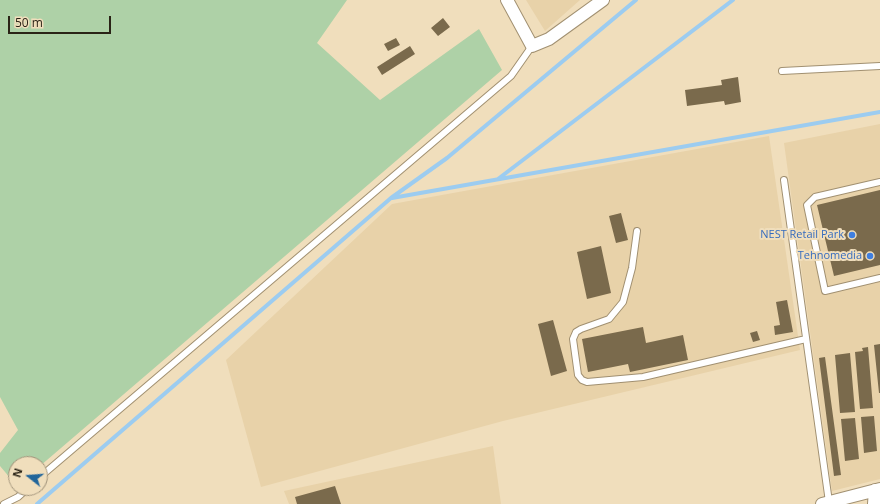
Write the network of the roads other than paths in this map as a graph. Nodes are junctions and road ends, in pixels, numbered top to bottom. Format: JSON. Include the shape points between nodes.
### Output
{"nodes":[{"id":1,"x":507,"y":0,"type":"edge"},
{"id":2,"x":603,"y":0,"type":"edge"},
{"id":3,"x":532,"y":46,"type":"junction"},
{"id":4,"x":880,"y":66,"type":"edge"},
{"id":5,"x":782,"y":71,"type":"dead end"},
{"id":6,"x":784,"y":180,"type":"dead end"},
{"id":7,"x":880,"y":182,"type":"edge"},
{"id":8,"x":637,"y":231,"type":"dead end"},
{"id":9,"x":880,"y":278,"type":"edge"},
{"id":10,"x":806,"y":339,"type":"junction"},
{"id":11,"x":48,"y":470,"type":"edge"},
{"id":12,"x":877,"y":490,"type":"edge"},
{"id":13,"x":19,"y":496,"type":"edge"},
{"id":14,"x":825,"y":503,"type":"edge"},
{"id":15,"x":4,"y":504,"type":"edge"},
{"id":16,"x":874,"y":504,"type":"edge"}],
"edges":[{"from":1,"to":3,"type":"street"},
{"from":2,"to":3,"type":"street","via":[[549,39]]},
{"from":3,"to":11,"type":"lane","via":[[511,76]]},
{"from":4,"to":5,"type":"lane"},
{"from":6,"to":10,"type":"lane"},
{"from":7,"to":9,"type":"lane","via":[[815,197],[807,205],[825,291]]},
{"from":8,"to":10,"type":"lane","via":[[632,268],[623,302],[609,319],[581,329],[576,332],[573,339],[578,375],[582,380],[587,382],[643,376]]},
{"from":10,"to":14,"type":"lane"},
{"from":12,"to":14,"type":"street"},
{"from":12,"to":16,"type":"street"},
{"from":13,"to":15,"type":"lane"}]}
